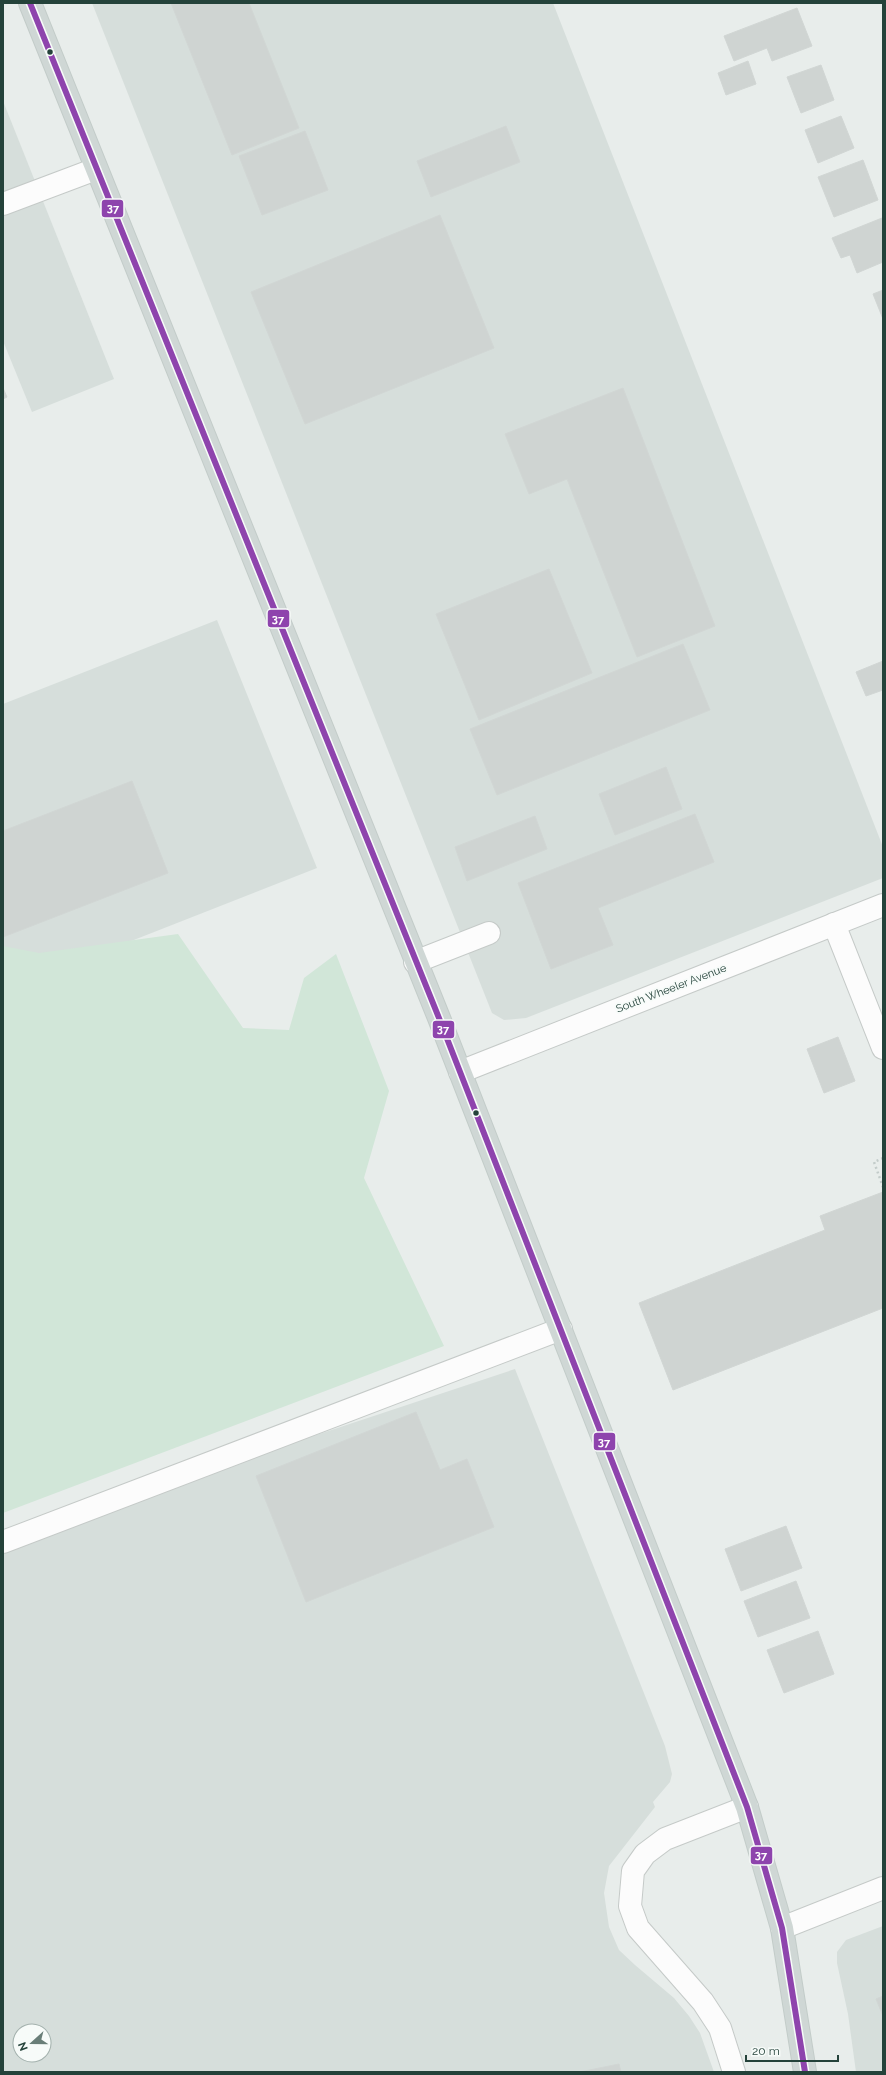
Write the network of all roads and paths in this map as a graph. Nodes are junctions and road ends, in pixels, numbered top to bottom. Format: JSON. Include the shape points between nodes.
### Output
{"nodes":[{"id":1,"x":30,"y":3,"type":"edge"},
{"id":2,"x":96,"y":169,"type":"junction"},
{"id":3,"x":3,"y":204,"type":"edge"},
{"id":4,"x":883,"y":905,"type":"edge"},
{"id":5,"x":834,"y":924,"type":"junction"},
{"id":6,"x":488,"y":933,"type":"dead end"},
{"id":7,"x":415,"y":962,"type":"junction"},
{"id":8,"x":883,"y":1048,"type":"edge"},
{"id":9,"x":460,"y":1072,"type":"junction"},
{"id":10,"x":883,"y":1158,"type":"edge"},
{"id":11,"x":883,"y":1187,"type":"edge"},
{"id":12,"x":561,"y":1329,"type":"junction"},
{"id":13,"x":3,"y":1542,"type":"edge"},
{"id":14,"x":747,"y":1807,"type":"junction"},
{"id":15,"x":883,"y":1888,"type":"edge"},
{"id":16,"x":782,"y":1928,"type":"junction"},
{"id":17,"x":734,"y":2072,"type":"edge"},
{"id":18,"x":805,"y":2072,"type":"edge"}],
"edges":[{"from":1,"to":2,"type":"main road"},
{"from":2,"to":3,"type":"street"},
{"from":2,"to":7,"type":"main road"},
{"from":4,"to":5,"type":"street","name":"South Wheeler Avenue"},
{"from":5,"to":8,"type":"street"},
{"from":5,"to":9,"type":"street","name":"South Wheeler Avenue"},
{"from":6,"to":7,"type":"street"},
{"from":7,"to":9,"type":"main road"},
{"from":9,"to":12,"type":"main road"},
{"from":10,"to":11,"type":"path","via":[[874,1162]]},
{"from":12,"to":13,"type":"street"},
{"from":12,"to":14,"type":"main road"},
{"from":14,"to":16,"type":"main road"},
{"from":14,"to":17,"type":"street","via":[[665,1839],[646,1854],[633,1872],[630,1906],[638,1928],[703,2002],[720,2028]]},
{"from":15,"to":16,"type":"street"},
{"from":16,"to":18,"type":"main road"}]}
